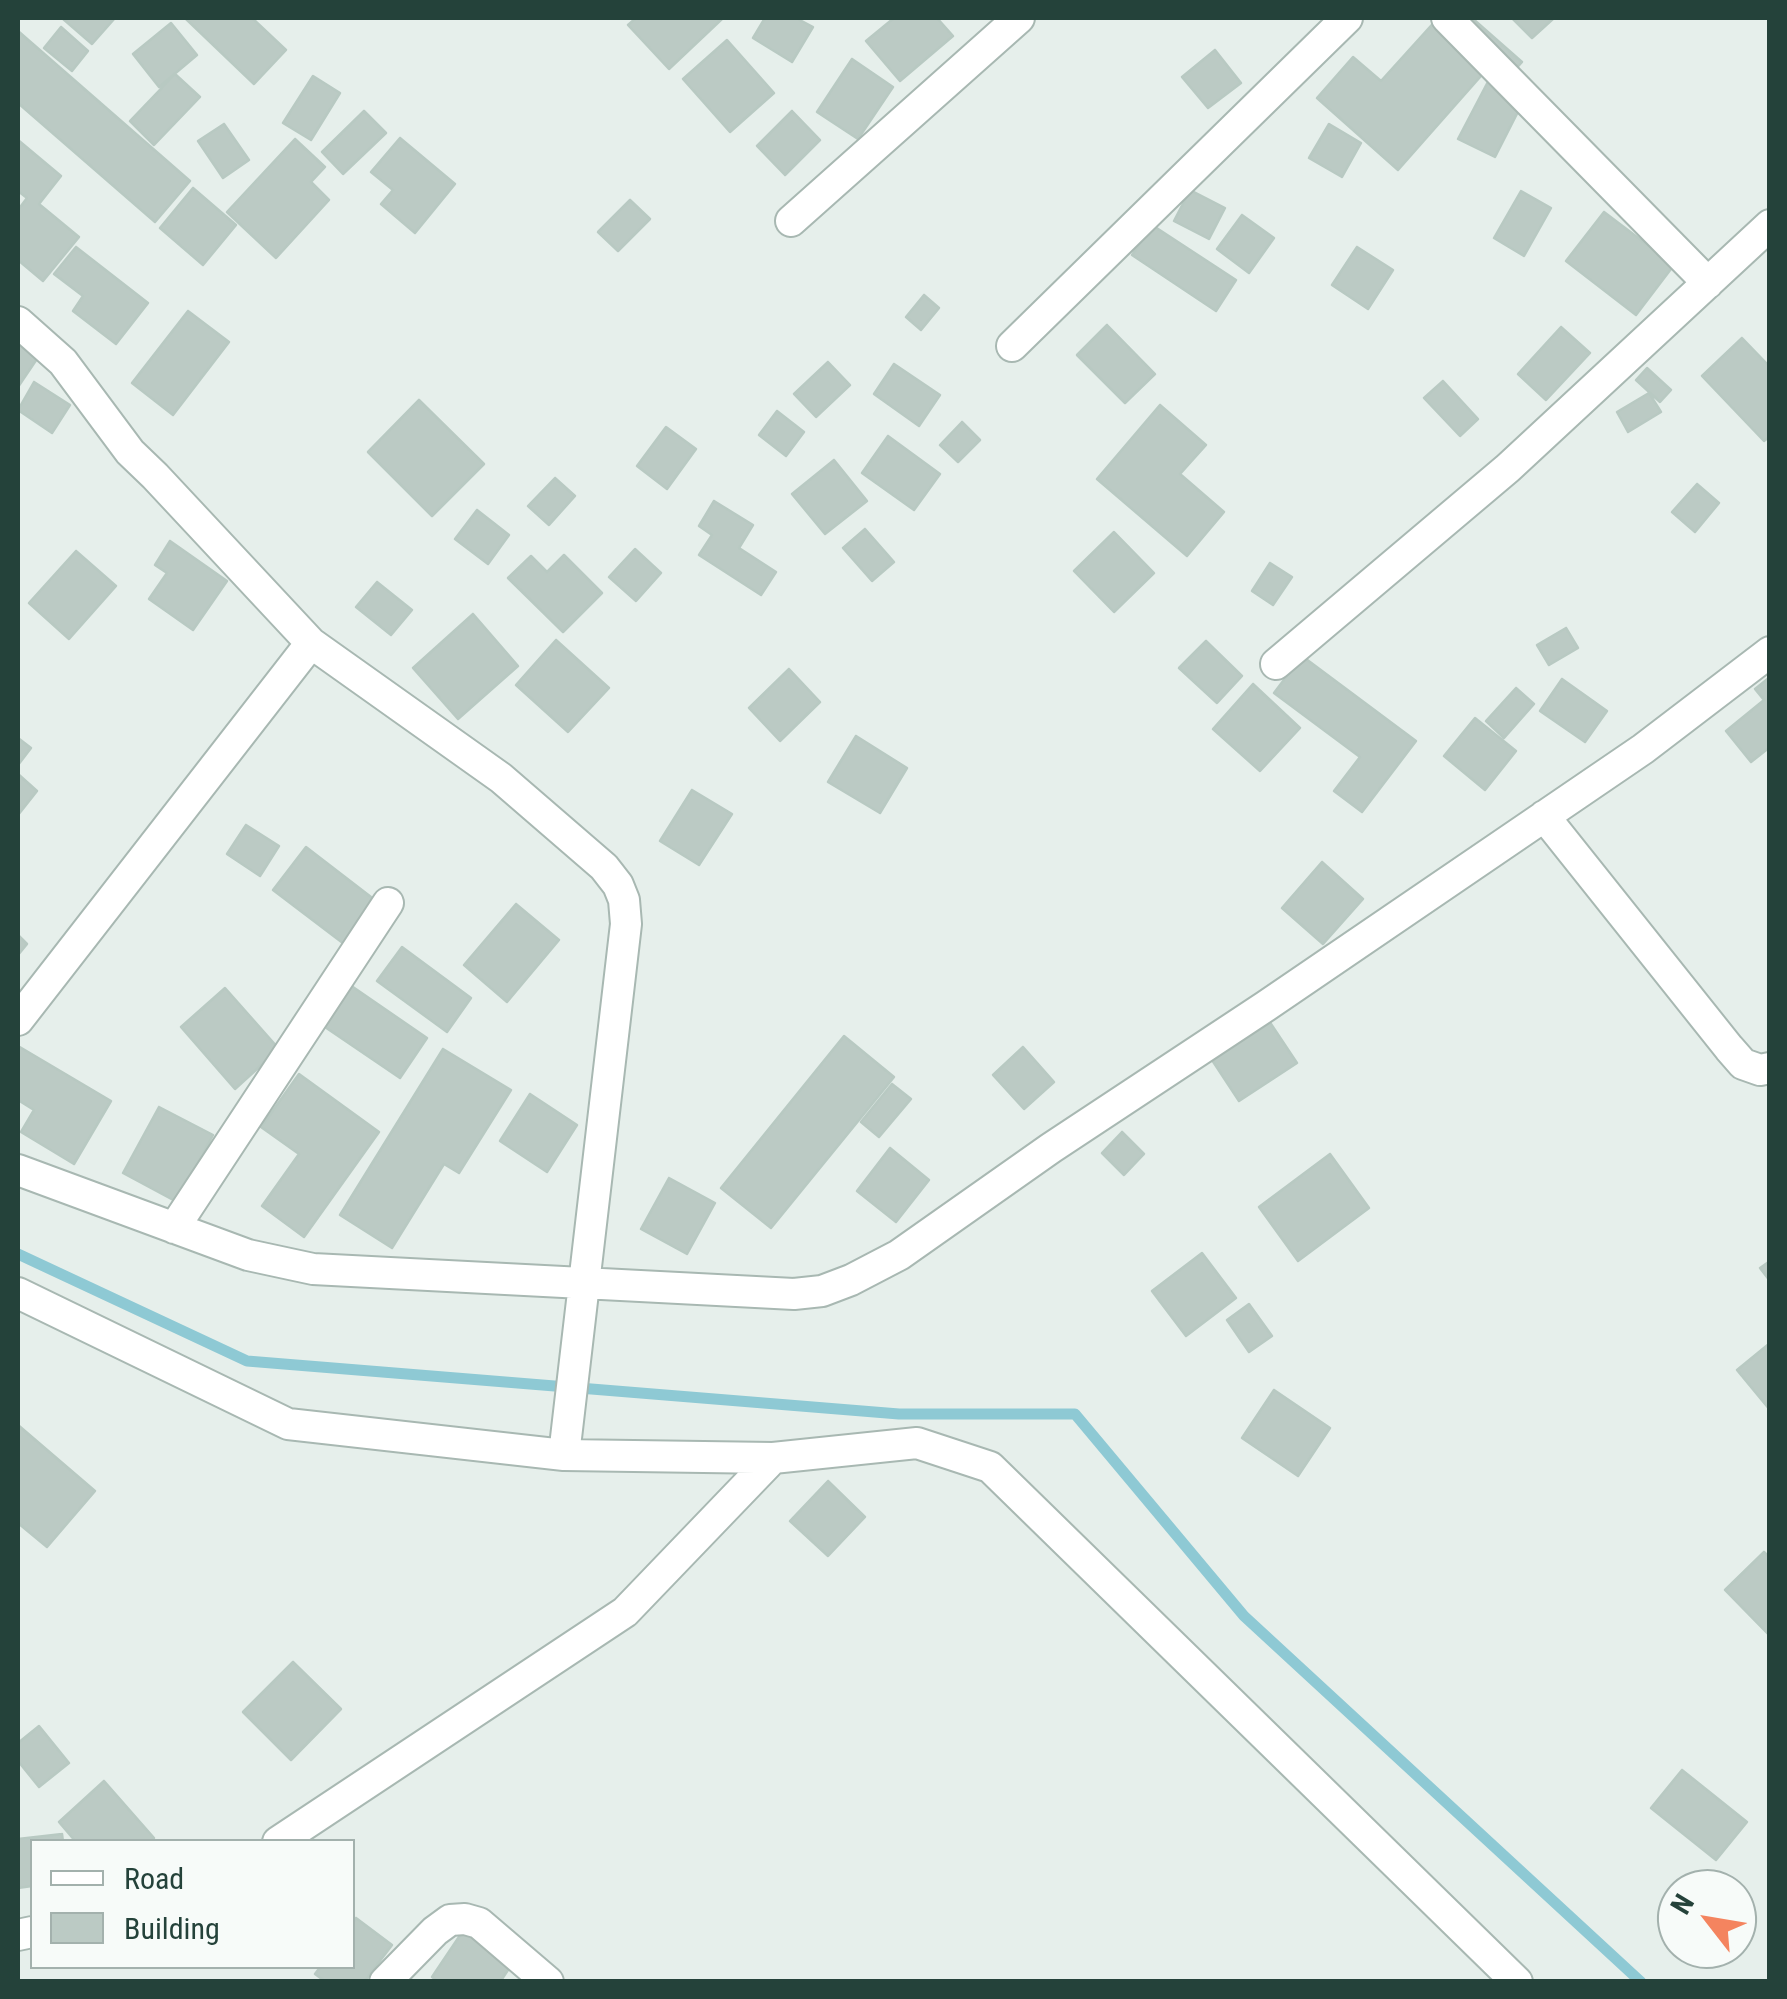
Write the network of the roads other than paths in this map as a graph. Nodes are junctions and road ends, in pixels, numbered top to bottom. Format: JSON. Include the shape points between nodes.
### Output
{"nodes":[{"id":1,"x":1019,"y":18,"type":"edge"},
{"id":2,"x":1348,"y":18,"type":"edge"},
{"id":3,"x":1447,"y":18,"type":"edge"},
{"id":4,"x":791,"y":221,"type":"dead end"},
{"id":5,"x":1770,"y":225,"type":"edge"},
{"id":6,"x":1708,"y":284,"type":"junction"},
{"id":7,"x":18,"y":322,"type":"edge"},
{"id":8,"x":1012,"y":346,"type":"dead end"},
{"id":9,"x":311,"y":644,"type":"junction"},
{"id":10,"x":1770,"y":652,"type":"edge"},
{"id":11,"x":1276,"y":664,"type":"dead end"},
{"id":12,"x":1544,"y":816,"type":"junction"},
{"id":13,"x":388,"y":903,"type":"dead end"},
{"id":14,"x":18,"y":1020,"type":"edge"},
{"id":15,"x":1770,"y":1068,"type":"edge"},
{"id":16,"x":18,"y":1170,"type":"edge"},
{"id":17,"x":174,"y":1228,"type":"junction"},
{"id":18,"x":584,"y":1283,"type":"junction"},
{"id":19,"x":18,"y":1293,"type":"edge"},
{"id":20,"x":564,"y":1455,"type":"junction"},
{"id":21,"x":773,"y":1458,"type":"junction"},
{"id":22,"x":283,"y":1839,"type":"edge"},
{"id":23,"x":385,"y":1982,"type":"edge"},
{"id":24,"x":548,"y":1982,"type":"edge"},
{"id":25,"x":1517,"y":1982,"type":"edge"}],
"edges":[{"from":1,"to":4,"type":"street"},
{"from":2,"to":8,"type":"street"},
{"from":3,"to":6,"type":"street"},
{"from":5,"to":6,"type":"street"},
{"from":6,"to":11,"type":"street","via":[[1508,468]]},
{"from":7,"to":9,"type":"street","via":[[64,362],[130,452]]},
{"from":9,"to":14,"type":"street"},
{"from":9,"to":18,"type":"street","via":[[501,778],[618,884],[626,924]]},
{"from":10,"to":12,"type":"street"},
{"from":12,"to":15,"type":"street","via":[[1728,1048],[1743,1064]]},
{"from":12,"to":18,"type":"street","via":[[899,1255],[851,1280],[794,1294]]},
{"from":13,"to":17,"type":"street"},
{"from":16,"to":17,"type":"street"},
{"from":17,"to":18,"type":"street","via":[[248,1255],[314,1269]]},
{"from":18,"to":20,"type":"street"},
{"from":19,"to":20,"type":"street","via":[[288,1424]]},
{"from":20,"to":21,"type":"street"},
{"from":21,"to":22,"type":"street","via":[[625,1612]]},
{"from":21,"to":25,"type":"street","via":[[917,1444],[990,1468]]},
{"from":23,"to":24,"type":"street","via":[[434,1931],[465,1919],[479,1923]]}]}
